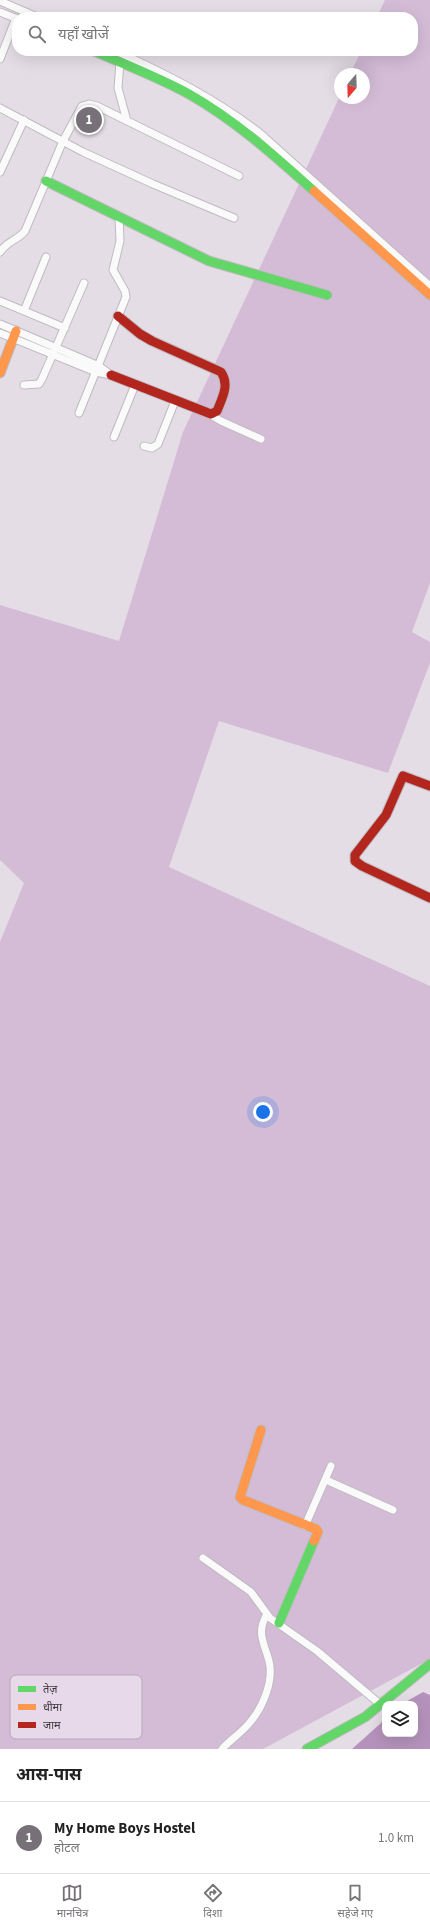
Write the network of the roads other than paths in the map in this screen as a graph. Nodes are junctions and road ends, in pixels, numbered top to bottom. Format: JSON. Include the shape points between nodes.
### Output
{"nodes":[{"id":1,"x":0,"y":2,"type":"edge"},
{"id":2,"x":0,"y":12,"type":"edge"},
{"id":3,"x":25,"y":12,"type":"edge"},
{"id":4,"x":12,"y":17,"type":"edge"},
{"id":5,"x":12,"y":29,"type":"edge"},
{"id":6,"x":106,"y":56,"type":"edge"},
{"id":7,"x":127,"y":56,"type":"edge"},
{"id":8,"x":0,"y":59,"type":"edge"},
{"id":9,"x":120,"y":62,"type":"junction"},
{"id":10,"x":0,"y":108,"type":"edge"},
{"id":11,"x":24,"y":120,"type":"junction"},
{"id":12,"x":127,"y":121,"type":"junction"},
{"id":13,"x":63,"y":141,"type":"junction"},
{"id":14,"x":0,"y":171,"type":"edge"},
{"id":15,"x":239,"y":176,"type":"dead end"},
{"id":16,"x":46,"y":181,"type":"junction"},
{"id":17,"x":119,"y":217,"type":"junction"},
{"id":18,"x":234,"y":218,"type":"dead end"},
{"id":19,"x":0,"y":252,"type":"edge"},
{"id":20,"x":46,"y":257,"type":"dead end"},
{"id":21,"x":84,"y":284,"type":"dead end"},
{"id":22,"x":430,"y":286,"type":"edge"},
{"id":23,"x":327,"y":295,"type":"dead end"},
{"id":24,"x":430,"y":295,"type":"edge"},
{"id":25,"x":0,"y":301,"type":"edge"},
{"id":26,"x":24,"y":311,"type":"junction"},
{"id":27,"x":118,"y":316,"type":"junction"},
{"id":28,"x":0,"y":324,"type":"edge"},
{"id":29,"x":65,"y":328,"type":"junction"},
{"id":30,"x":0,"y":333,"type":"edge"},
{"id":31,"x":14,"y":335,"type":"junction"},
{"id":32,"x":55,"y":351,"type":"junction"},
{"id":33,"x":97,"y":369,"type":"junction"},
{"id":34,"x":0,"y":373,"type":"edge"},
{"id":35,"x":111,"y":375,"type":"joint"},
{"id":36,"x":24,"y":384,"type":"dead end"},
{"id":37,"x":135,"y":385,"type":"junction"},
{"id":38,"x":175,"y":401,"type":"junction"},
{"id":39,"x":79,"y":413,"type":"dead end"},
{"id":40,"x":214,"y":414,"type":"junction"},
{"id":41,"x":114,"y":437,"type":"dead end"},
{"id":42,"x":261,"y":439,"type":"dead end"},
{"id":43,"x":144,"y":446,"type":"dead end"},
{"id":44,"x":430,"y":786,"type":"edge"},
{"id":45,"x":430,"y":898,"type":"edge"},
{"id":46,"x":261,"y":1430,"type":"dead end"},
{"id":47,"x":331,"y":1466,"type":"dead end"},
{"id":48,"x":326,"y":1480,"type":"junction"},
{"id":49,"x":393,"y":1510,"type":"dead end"},
{"id":50,"x":304,"y":1526,"type":"junction"},
{"id":51,"x":203,"y":1558,"type":"dead end"},
{"id":52,"x":267,"y":1614,"type":"junction"},
{"id":53,"x":279,"y":1623,"type":"junction"},
{"id":54,"x":430,"y":1664,"type":"edge"},
{"id":55,"x":381,"y":1705,"type":"junction"},
{"id":56,"x":222,"y":1749,"type":"edge"},
{"id":57,"x":307,"y":1749,"type":"edge"}],
"edges":[{"from":1,"to":3,"type":"street"},
{"from":2,"to":4,"type":"street"},
{"from":5,"to":8,"type":"street"},
{"from":6,"to":9,"type":"street"},
{"from":7,"to":22,"type":"street","via":[[186,84],[237,115]]},
{"from":9,"to":12,"type":"street","via":[[118,88]]},
{"from":9,"to":24,"type":"street","via":[[183,91],[231,122]]},
{"from":10,"to":11,"type":"street"},
{"from":11,"to":13,"type":"street"},
{"from":11,"to":14,"type":"street"},
{"from":12,"to":13,"type":"street","via":[[97,106],[82,106]]},
{"from":12,"to":15,"type":"street"},
{"from":13,"to":16,"type":"street"},
{"from":13,"to":18,"type":"street","via":[[153,184]]},
{"from":16,"to":17,"type":"street"},
{"from":16,"to":19,"type":"street","via":[[25,231],[7,242]]},
{"from":17,"to":23,"type":"street","via":[[209,261]]},
{"from":17,"to":27,"type":"street","via":[[120,241],[113,270],[126,297]]},
{"from":20,"to":26,"type":"street"},
{"from":21,"to":29,"type":"street"},
{"from":25,"to":26,"type":"street"},
{"from":26,"to":29,"type":"street"},
{"from":27,"to":33,"type":"street"},
{"from":27,"to":40,"type":"street","via":[[152,341],[221,372],[226,377],[227,383]]},
{"from":28,"to":31,"type":"street"},
{"from":29,"to":32,"type":"street"},
{"from":30,"to":31,"type":"street"},
{"from":31,"to":32,"type":"street"},
{"from":31,"to":34,"type":"street"},
{"from":32,"to":33,"type":"street"},
{"from":32,"to":36,"type":"street","via":[[39,384]]},
{"from":33,"to":35,"type":"street"},
{"from":33,"to":39,"type":"street"},
{"from":35,"to":37,"type":"street"},
{"from":37,"to":38,"type":"street"},
{"from":37,"to":41,"type":"street"},
{"from":38,"to":40,"type":"street"},
{"from":38,"to":43,"type":"street","via":[[158,444],[152,448]]},
{"from":40,"to":42,"type":"street","via":[[214,417],[221,421]]},
{"from":44,"to":45,"type":"street","via":[[403,776],[386,815],[355,855],[355,861],[362,866]]},
{"from":46,"to":50,"type":"street","via":[[240,1497]]},
{"from":47,"to":48,"type":"street"},
{"from":48,"to":49,"type":"street"},
{"from":48,"to":50,"type":"street"},
{"from":50,"to":53,"type":"street","via":[[316,1528],[318,1536]]},
{"from":51,"to":52,"type":"street","via":[[251,1592]]},
{"from":52,"to":53,"type":"street"},
{"from":52,"to":56,"type":"street","via":[[262,1622],[261,1633],[270,1667],[264,1697],[252,1721]]},
{"from":53,"to":55,"type":"street"},
{"from":54,"to":55,"type":"street"},
{"from":55,"to":57,"type":"street","via":[[365,1717]]}]}
